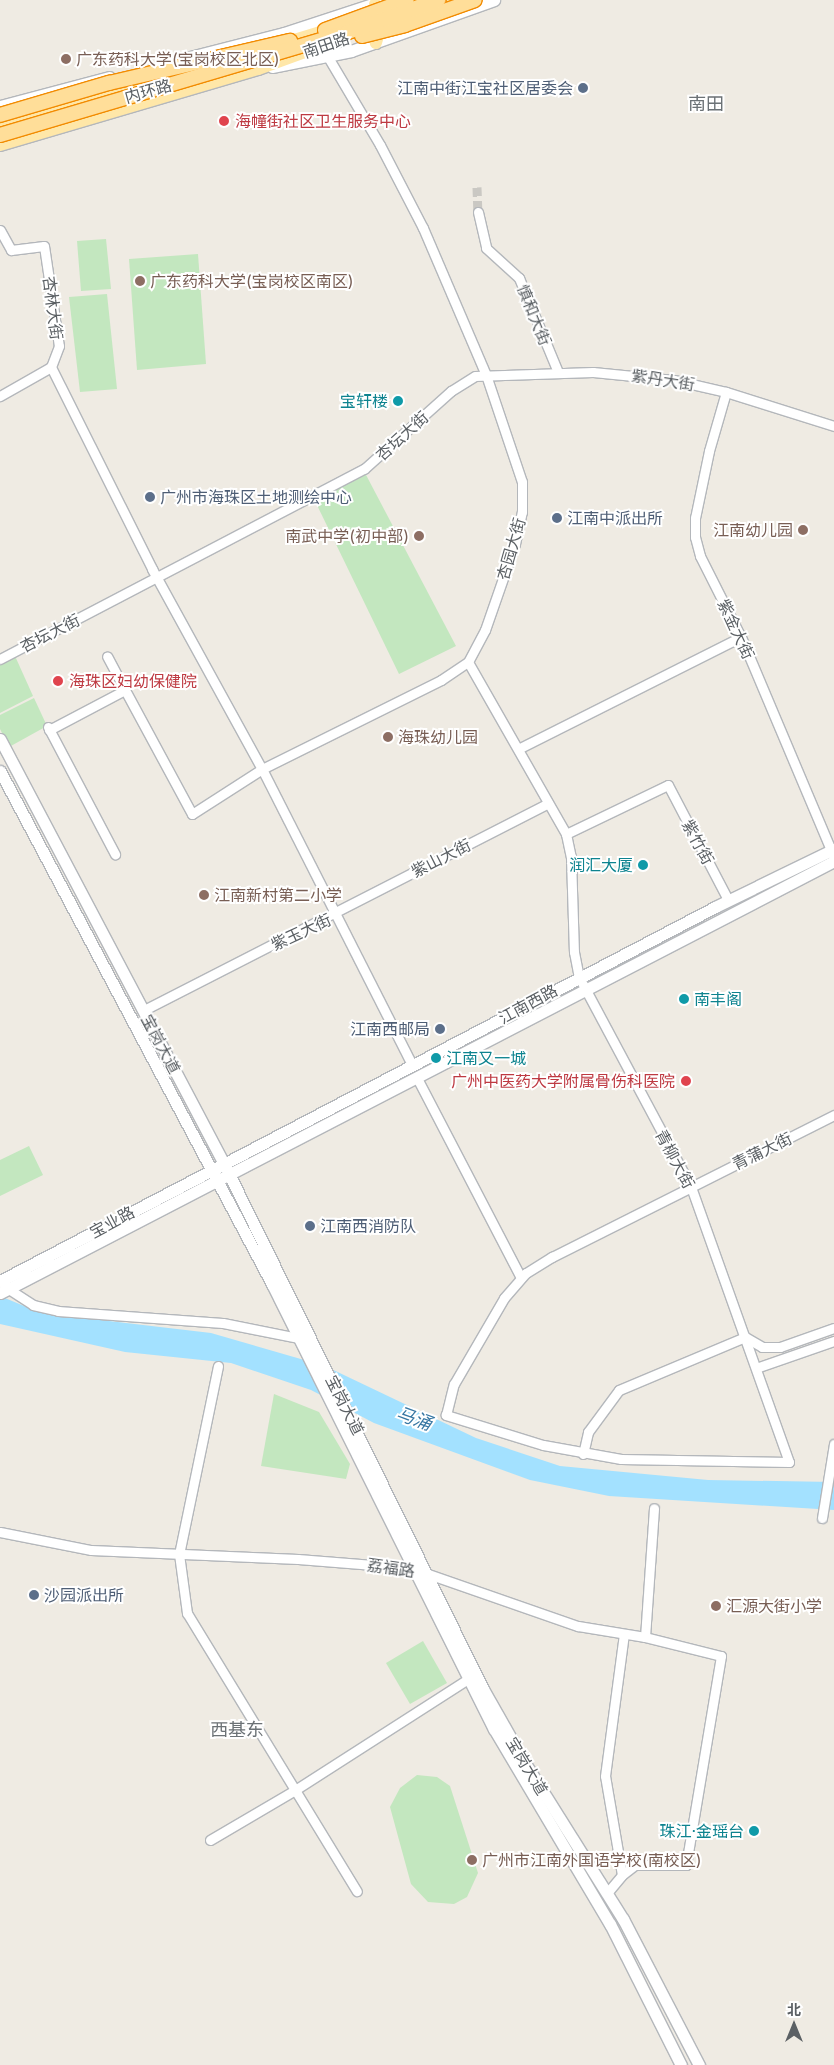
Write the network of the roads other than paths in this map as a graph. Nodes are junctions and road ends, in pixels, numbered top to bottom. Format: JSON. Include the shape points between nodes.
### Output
{"nodes":[{"id":1,"x":408,"y":0,"type":"edge"},
{"id":2,"x":438,"y":0,"type":"edge"},
{"id":3,"x":450,"y":0,"type":"edge"},
{"id":4,"x":475,"y":0,"type":"edge"},
{"id":5,"x":489,"y":1,"type":"edge"},
{"id":6,"x":380,"y":5,"type":"edge"},
{"id":7,"x":382,"y":26,"type":"junction"},
{"id":8,"x":290,"y":41,"type":"junction"},
{"id":9,"x":376,"y":43,"type":"junction"},
{"id":10,"x":223,"y":55,"type":"junction"},
{"id":11,"x":328,"y":57,"type":"junction"},
{"id":12,"x":196,"y":62,"type":"junction"},
{"id":13,"x":251,"y":62,"type":"junction"},
{"id":14,"x":46,"y":93,"type":"junction"},
{"id":15,"x":0,"y":106,"type":"edge"},
{"id":16,"x":52,"y":112,"type":"junction"},
{"id":17,"x":0,"y":115,"type":"edge"},
{"id":18,"x":0,"y":127,"type":"edge"},
{"id":19,"x":0,"y":135,"type":"edge"},
{"id":20,"x":0,"y":145,"type":"edge"},
{"id":21,"x":478,"y":212,"type":"tunnel mouth"},
{"id":22,"x":0,"y":230,"type":"edge"},
{"id":23,"x":11,"y":250,"type":"junction"},
{"id":24,"x":0,"y":251,"type":"edge"},
{"id":25,"x":52,"y":367,"type":"junction"},
{"id":26,"x":558,"y":372,"type":"junction"},
{"id":27,"x":486,"y":375,"type":"junction"},
{"id":28,"x":726,"y":392,"type":"junction"},
{"id":29,"x":0,"y":396,"type":"edge"},
{"id":30,"x":834,"y":426,"type":"edge"},
{"id":31,"x":158,"y":579,"type":"junction"},
{"id":32,"x":741,"y":637,"type":"junction"},
{"id":33,"x":107,"y":656,"type":"dead end"},
{"id":34,"x":0,"y":659,"type":"edge"},
{"id":35,"x":468,"y":662,"type":"junction"},
{"id":36,"x":126,"y":690,"type":"junction"},
{"id":37,"x":0,"y":739,"type":"edge"},
{"id":38,"x":520,"y":748,"type":"junction"},
{"id":39,"x":262,"y":769,"type":"junction"},
{"id":40,"x":0,"y":771,"type":"edge"},
{"id":41,"x":548,"y":803,"type":"junction"},
{"id":42,"x":566,"y":834,"type":"junction"},
{"id":43,"x":115,"y":854,"type":"dead end"},
{"id":44,"x":833,"y":855,"type":"edge"},
{"id":45,"x":728,"y":900,"type":"junction"},
{"id":46,"x":334,"y":913,"type":"junction"},
{"id":47,"x":579,"y":977,"type":"junction"},
{"id":48,"x":585,"y":990,"type":"junction"},
{"id":49,"x":144,"y":1010,"type":"junction"},
{"id":50,"x":412,"y":1065,"type":"junction"},
{"id":51,"x":417,"y":1078,"type":"junction"},
{"id":52,"x":834,"y":1115,"type":"edge"},
{"id":53,"x":224,"y":1163,"type":"junction"},
{"id":54,"x":212,"y":1170,"type":"junction"},
{"id":55,"x":229,"y":1174,"type":"junction"},
{"id":56,"x":217,"y":1181,"type":"junction"},
{"id":57,"x":691,"y":1187,"type":"junction"},
{"id":58,"x":521,"y":1278,"type":"junction"},
{"id":59,"x":276,"y":1281,"type":"junction"},
{"id":60,"x":2,"y":1288,"type":"edge"},
{"id":61,"x":834,"y":1328,"type":"edge"},
{"id":62,"x":744,"y":1337,"type":"junction"},
{"id":63,"x":298,"y":1338,"type":"junction"},
{"id":64,"x":834,"y":1340,"type":"edge"},
{"id":65,"x":218,"y":1366,"type":"dead end"},
{"id":66,"x":756,"y":1368,"type":"junction"},
{"id":67,"x":834,"y":1444,"type":"edge"},
{"id":68,"x":583,"y":1454,"type":"junction"},
{"id":69,"x":654,"y":1508,"type":"dead end"},
{"id":70,"x":822,"y":1518,"type":"dead end"},
{"id":71,"x":0,"y":1532,"type":"edge"},
{"id":72,"x":179,"y":1554,"type":"junction"},
{"id":73,"x":411,"y":1568,"type":"junction"},
{"id":74,"x":426,"y":1574,"type":"junction"},
{"id":75,"x":624,"y":1634,"type":"junction"},
{"id":76,"x":646,"y":1637,"type":"junction"},
{"id":77,"x":468,"y":1679,"type":"junction"},
{"id":78,"x":295,"y":1790,"type":"junction"},
{"id":79,"x":210,"y":1840,"type":"dead end"},
{"id":80,"x":622,"y":1875,"type":"junction"},
{"id":81,"x":357,"y":1891,"type":"dead end"},
{"id":82,"x":607,"y":1893,"type":"junction"},
{"id":83,"x":681,"y":2065,"type":"edge"},
{"id":84,"x":699,"y":2065,"type":"edge"}],
"edges":[{"from":1,"to":6,"type":"main road","name":"南田路"},
{"from":1,"to":8,"type":"highway","name":"内环路","bridge":true},
{"from":2,"to":13,"type":"highway","name":"内环路","bridge":true},
{"from":3,"to":7,"type":"main road","name":"南田路"},
{"from":4,"to":13,"type":"highway","bridge":true,"via":[[395,28]]},
{"from":5,"to":9,"type":"main road"},
{"from":6,"to":7,"type":"main road"},
{"from":6,"to":10,"type":"main road"},
{"from":6,"to":13,"type":"main road","name":"南田路"},
{"from":7,"to":9,"type":"main road"},
{"from":7,"to":13,"type":"main road","name":"南田路"},
{"from":8,"to":17,"type":"highway","bridge":true,"via":[[109,82]]},
{"from":8,"to":18,"type":"highway","name":"内环路","bridge":true},
{"from":9,"to":11,"type":"main road"},
{"from":10,"to":12,"type":"main road","name":"南田路"},
{"from":10,"to":13,"type":"main road","name":"南田路"},
{"from":11,"to":13,"type":"main road"},
{"from":11,"to":27,"type":"street","via":[[380,145],[423,228]]},
{"from":12,"to":14,"type":"main road","via":[[167,64]]},
{"from":12,"to":16,"type":"main road","name":"南田路"},
{"from":13,"to":19,"type":"highway","name":"内环路","bridge":true},
{"from":13,"to":20,"type":"main road","name":"南田路"},
{"from":14,"to":15,"type":"main road"},
{"from":14,"to":16,"type":"main road"},
{"from":16,"to":18,"type":"main road","name":"南田路"},
{"from":21,"to":26,"type":"street","name":"慎和大街","via":[[486,248],[519,278]]},
{"from":22,"to":23,"type":"street"},
{"from":23,"to":24,"type":"street"},
{"from":23,"to":25,"type":"street","name":"杏林大街","via":[[44,246],[59,346]]},
{"from":25,"to":29,"type":"street"},
{"from":25,"to":31,"type":"street"},
{"from":26,"to":27,"type":"street","name":"紫丹大街"},
{"from":26,"to":28,"type":"street","name":"紫丹大街","via":[[648,376]]},
{"from":27,"to":31,"type":"street","name":"杏坛大街","via":[[466,380],[451,391],[364,469]]},
{"from":27,"to":35,"type":"street","name":"杏园大街","via":[[522,482],[522,512],[504,579],[485,630]]},
{"from":28,"to":30,"type":"street","name":"紫丹大街"},
{"from":28,"to":32,"type":"street","name":"紫金大街","via":[[694,518],[694,538]]},
{"from":31,"to":34,"type":"street","name":"杏坛大街"},
{"from":31,"to":39,"type":"street"},
{"from":32,"to":38,"type":"street"},
{"from":32,"to":44,"type":"street","name":"紫金大街"},
{"from":33,"to":36,"type":"street"},
{"from":35,"to":38,"type":"street"},
{"from":35,"to":39,"type":"street","via":[[441,680]]},
{"from":36,"to":39,"type":"street","via":[[192,814]]},
{"from":36,"to":43,"type":"street","via":[[49,728]]},
{"from":37,"to":49,"type":"main road","name":"宝岗大道"},
{"from":38,"to":41,"type":"street"},
{"from":39,"to":46,"type":"street"},
{"from":40,"to":54,"type":"main road","name":"宝岗大道"},
{"from":41,"to":42,"type":"street"},
{"from":41,"to":46,"type":"street","name":"紫山大街"},
{"from":42,"to":45,"type":"street","name":"紫竹街","via":[[668,785]]},
{"from":42,"to":47,"type":"street","via":[[572,858],[574,952]]},
{"from":44,"to":45,"type":"main road","name":"江南西路"},
{"from":44,"to":48,"type":"main road","name":"宝业路"},
{"from":45,"to":47,"type":"main road","name":"江南西路"},
{"from":46,"to":49,"type":"street","name":"紫玉大街"},
{"from":46,"to":50,"type":"street","name":"紫玉大街"},
{"from":47,"to":48,"type":"street"},
{"from":47,"to":50,"type":"main road","name":"江南西路"},
{"from":48,"to":51,"type":"main road","name":"宝业路"},
{"from":48,"to":57,"type":"street","name":"青柳大街"},
{"from":49,"to":53,"type":"main road","name":"宝岗大道"},
{"from":50,"to":53,"type":"main road","name":"江南西路"},
{"from":51,"to":55,"type":"main road","name":"宝业路"},
{"from":51,"to":58,"type":"street"},
{"from":52,"to":57,"type":"street","name":"青蒲大街"},
{"from":53,"to":54,"type":"main road","name":"宝业路"},
{"from":53,"to":55,"type":"main road","name":"宝岗大道"},
{"from":54,"to":56,"type":"main road","name":"宝岗大道"},
{"from":54,"to":60,"type":"main road","name":"宝业路"},
{"from":55,"to":56,"type":"main road","name":"宝业路"},
{"from":55,"to":59,"type":"main road","name":"宝岗大道"},
{"from":56,"to":59,"type":"main road","name":"宝岗大道"},
{"from":56,"to":60,"type":"main road","name":"宝业路"},
{"from":57,"to":58,"type":"street","name":"青蒲大街","via":[[552,1257]]},
{"from":57,"to":62,"type":"street","name":"青柳大街"},
{"from":58,"to":68,"type":"street","name":"青蒲大街","via":[[504,1298],[454,1384],[446,1415]]},
{"from":59,"to":63,"type":"main road","name":"宝岗大道"},
{"from":59,"to":74,"type":"main road","name":"宝岗大道"},
{"from":60,"to":63,"type":"street","via":[[33,1305],[58,1312],[223,1323]]},
{"from":61,"to":62,"type":"street","via":[[780,1347],[762,1347]]},
{"from":62,"to":66,"type":"street","name":"青柳大街"},
{"from":62,"to":68,"type":"street","via":[[619,1390],[588,1432]]},
{"from":63,"to":73,"type":"main road","name":"宝岗大道"},
{"from":64,"to":66,"type":"street"},
{"from":65,"to":72,"type":"street"},
{"from":66,"to":68,"type":"street","name":"青柳大街","via":[[789,1462],[621,1459]]},
{"from":67,"to":70,"type":"street"},
{"from":69,"to":76,"type":"street"},
{"from":71,"to":72,"type":"street","name":"荔福路","via":[[91,1550]]},
{"from":72,"to":73,"type":"street","name":"荔福路"},
{"from":72,"to":78,"type":"street","via":[[187,1613]]},
{"from":73,"to":74,"type":"street","name":"荔福路"},
{"from":73,"to":77,"type":"main road","name":"宝岗大道"},
{"from":74,"to":75,"type":"street","name":"荔福路","via":[[481,1590],[578,1626]]},
{"from":74,"to":82,"type":"main road","name":"宝岗大道","via":[[505,1729]]},
{"from":75,"to":76,"type":"street","name":"荔福路"},
{"from":75,"to":80,"type":"street","via":[[605,1776]]},
{"from":76,"to":80,"type":"street","name":"荔福路","via":[[720,1656],[686,1865],[635,1865]]},
{"from":77,"to":78,"type":"street"},
{"from":77,"to":83,"type":"main road","name":"宝岗大道","via":[[523,1780],[610,1924]]},
{"from":78,"to":79,"type":"street"},
{"from":78,"to":81,"type":"street"},
{"from":80,"to":82,"type":"street"},
{"from":82,"to":84,"type":"main road","name":"宝岗大道"}]}
